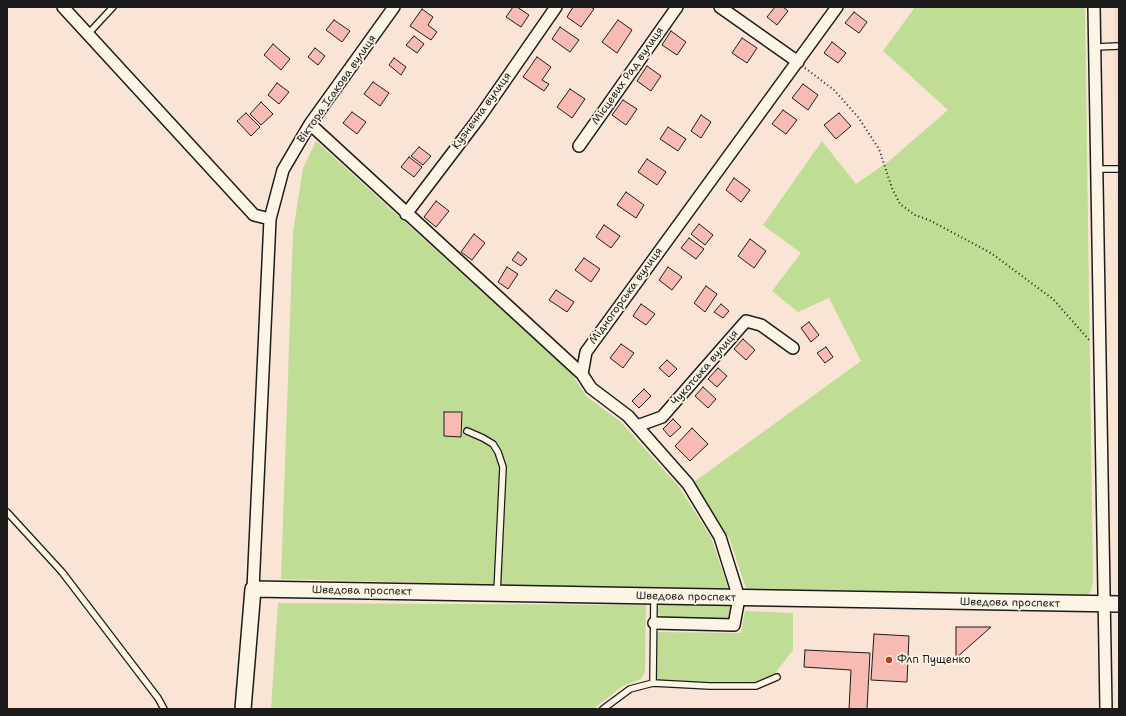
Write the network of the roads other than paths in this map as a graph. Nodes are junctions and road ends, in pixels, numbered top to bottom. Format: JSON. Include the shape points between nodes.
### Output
{"nodes":[{"id":1,"x":63,"y":7,"type":"edge"},
{"id":2,"x":114,"y":7,"type":"edge"},
{"id":3,"x":394,"y":7,"type":"edge"},
{"id":4,"x":556,"y":7,"type":"edge"},
{"id":5,"x":677,"y":7,"type":"edge"},
{"id":6,"x":720,"y":7,"type":"edge"},
{"id":7,"x":838,"y":7,"type":"edge"},
{"id":8,"x":1094,"y":7,"type":"edge"},
{"id":9,"x":88,"y":34,"type":"junction"},
{"id":10,"x":1119,"y":46,"type":"edge"},
{"id":11,"x":1095,"y":47,"type":"junction"},
{"id":12,"x":798,"y":62,"type":"junction"},
{"id":13,"x":310,"y":124,"type":"junction"},
{"id":14,"x":579,"y":146,"type":"dead end"},
{"id":15,"x":1097,"y":169,"type":"junction"},
{"id":16,"x":1119,"y":169,"type":"edge"},
{"id":17,"x":406,"y":214,"type":"junction"},
{"id":18,"x":270,"y":219,"type":"junction"},
{"id":19,"x":793,"y":348,"type":"dead end"},
{"id":20,"x":582,"y":374,"type":"junction"},
{"id":21,"x":637,"y":426,"type":"junction"},
{"id":22,"x":467,"y":431,"type":"dead end"},
{"id":23,"x":7,"y":512,"type":"edge"},
{"id":24,"x":253,"y":589,"type":"junction"},
{"id":25,"x":497,"y":593,"type":"junction"},
{"id":26,"x":654,"y":596,"type":"junction"},
{"id":27,"x":739,"y":598,"type":"junction"},
{"id":28,"x":1112,"y":605,"type":"edge"},
{"id":29,"x":654,"y":623,"type":"junction"},
{"id":30,"x":777,"y":677,"type":"dead end"},
{"id":31,"x":653,"y":683,"type":"junction"},
{"id":32,"x":164,"y":709,"type":"edge"},
{"id":33,"x":243,"y":709,"type":"edge"},
{"id":34,"x":603,"y":709,"type":"edge"},
{"id":35,"x":1106,"y":709,"type":"edge"}],
"edges":[{"from":1,"to":9,"type":"street"},
{"from":2,"to":9,"type":"lane"},
{"from":3,"to":13,"type":"street","name":"Віктора Ісакова вулиця"},
{"from":4,"to":17,"type":"street","name":"Кузнечна вулиця","via":[[479,118]]},
{"from":5,"to":14,"type":"street","name":"Місцевих Рад вулиця"},
{"from":6,"to":12,"type":"street"},
{"from":7,"to":12,"type":"street","name":"Мідногорська вулиця"},
{"from":8,"to":11,"type":"street"},
{"from":9,"to":18,"type":"street","via":[[254,216]]},
{"from":10,"to":11,"type":"lane"},
{"from":11,"to":15,"type":"street"},
{"from":12,"to":20,"type":"street","name":"Мідногорська вулиця","via":[[586,352]]},
{"from":13,"to":17,"type":"street"},
{"from":13,"to":18,"type":"street","name":"Віктора Ісакова вулиця","via":[[283,170]]},
{"from":15,"to":16,"type":"lane"},
{"from":15,"to":28,"type":"street","via":[[1100,342]]},
{"from":17,"to":20,"type":"street"},
{"from":18,"to":24,"type":"street","name":"Віктора Ісакова вулиця"},
{"from":19,"to":21,"type":"street","name":"Чукотська вулиця","via":[[761,325],[746,321],[662,417]]},
{"from":20,"to":21,"type":"street","via":[[591,388]]},
{"from":21,"to":27,"type":"street","via":[[688,484],[720,537]]},
{"from":22,"to":25,"type":"lane","via":[[492,444],[503,467]]},
{"from":23,"to":32,"type":"lane","via":[[62,572]]},
{"from":24,"to":25,"type":"street","name":"Шведова проспект"},
{"from":24,"to":33,"type":"street"},
{"from":25,"to":26,"type":"street","name":"Шведова проспект"},
{"from":26,"to":27,"type":"street","name":"Шведова проспект"},
{"from":26,"to":29,"type":"lane"},
{"from":27,"to":28,"type":"street","name":"Шведова проспект"},
{"from":27,"to":29,"type":"street","via":[[734,625]]},
{"from":28,"to":35,"type":"street"},
{"from":29,"to":31,"type":"lane"},
{"from":30,"to":31,"type":"lane","via":[[756,686]]},
{"from":31,"to":34,"type":"lane","via":[[630,688]]}]}
